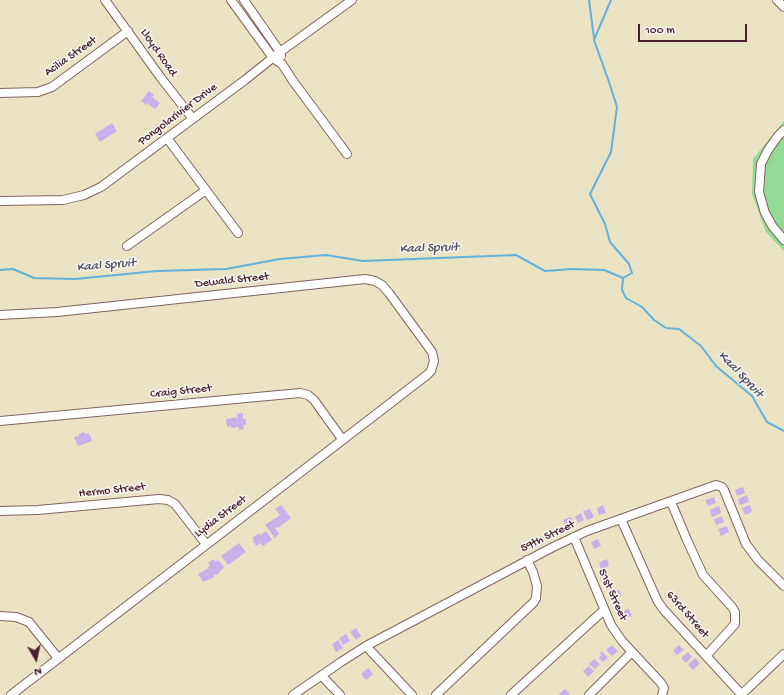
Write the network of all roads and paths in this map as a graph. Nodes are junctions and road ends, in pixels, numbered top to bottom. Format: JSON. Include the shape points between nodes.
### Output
{"nodes":[{"id":1,"x":105,"y":0,"type":"edge"},
{"id":2,"x":231,"y":0,"type":"edge"},
{"id":3,"x":244,"y":0,"type":"edge"},
{"id":4,"x":352,"y":0,"type":"edge"},
{"id":5,"x":777,"y":0,"type":"edge"},
{"id":6,"x":784,"y":7,"type":"edge"},
{"id":7,"x":128,"y":31,"type":"junction"},
{"id":8,"x":280,"y":52,"type":"junction"},
{"id":9,"x":273,"y":58,"type":"junction"},
{"id":10,"x":282,"y":64,"type":"junction"},
{"id":11,"x":0,"y":93,"type":"edge"},
{"id":12,"x":193,"y":119,"type":"junction"},
{"id":13,"x":784,"y":130,"type":"edge"},
{"id":14,"x":167,"y":138,"type":"junction"},
{"id":15,"x":347,"y":154,"type":"dead end"},
{"id":16,"x":206,"y":190,"type":"junction"},
{"id":17,"x":0,"y":201,"type":"edge"},
{"id":18,"x":238,"y":233,"type":"dead end"},
{"id":19,"x":784,"y":240,"type":"edge"},
{"id":20,"x":126,"y":246,"type":"dead end"},
{"id":21,"x":0,"y":315,"type":"edge"},
{"id":22,"x":432,"y":352,"type":"joint"},
{"id":23,"x":0,"y":421,"type":"edge"},
{"id":24,"x":342,"y":439,"type":"junction"},
{"id":25,"x":671,"y":502,"type":"junction"},
{"id":26,"x":0,"y":511,"type":"edge"},
{"id":27,"x":621,"y":519,"type":"junction"},
{"id":28,"x":574,"y":537,"type":"junction"},
{"id":29,"x":206,"y":544,"type":"junction"},
{"id":30,"x":527,"y":560,"type":"junction"},
{"id":31,"x":784,"y":586,"type":"edge"},
{"id":32,"x":604,"y":610,"type":"junction"},
{"id":33,"x":0,"y":616,"type":"edge"},
{"id":34,"x":366,"y":646,"type":"junction"},
{"id":35,"x":632,"y":652,"type":"junction"},
{"id":36,"x":784,"y":654,"type":"edge"},
{"id":37,"x":706,"y":656,"type":"junction"},
{"id":38,"x":58,"y":658,"type":"junction"},
{"id":39,"x":322,"y":676,"type":"junction"},
{"id":40,"x":11,"y":695,"type":"edge"},
{"id":41,"x":293,"y":695,"type":"edge"},
{"id":42,"x":340,"y":695,"type":"edge"},
{"id":43,"x":412,"y":695,"type":"edge"},
{"id":44,"x":436,"y":695,"type":"edge"},
{"id":45,"x":511,"y":695,"type":"edge"},
{"id":46,"x":589,"y":695,"type":"edge"},
{"id":47,"x":662,"y":695,"type":"edge"},
{"id":48,"x":741,"y":695,"type":"edge"}],
"edges":[{"from":1,"to":7,"type":"street","name":"Lloyd Road"},
{"from":2,"to":9,"type":"street"},
{"from":3,"to":8,"type":"street"},
{"from":4,"to":8,"type":"street","name":"Pongolarivier Drive"},
{"from":5,"to":6,"type":"street"},
{"from":7,"to":11,"type":"street","name":"Acilia Street","via":[[52,87],[38,92]]},
{"from":7,"to":12,"type":"street","name":"Lloyd Road"},
{"from":8,"to":9,"type":"street","name":"Pongolarivier Drive"},
{"from":8,"to":10,"type":"street"},
{"from":9,"to":10,"type":"street"},
{"from":9,"to":12,"type":"street","name":"Pongolarivier Drive"},
{"from":10,"to":15,"type":"street"},
{"from":12,"to":14,"type":"street","name":"Pongolarivier Drive"},
{"from":13,"to":19,"type":"street","via":[[768,150],[762,164],[759,192],[765,213]]},
{"from":14,"to":16,"type":"street"},
{"from":14,"to":17,"type":"street","name":"Pongolarivier Drive","via":[[109,182],[84,195],[63,200]]},
{"from":16,"to":18,"type":"street"},
{"from":16,"to":20,"type":"street"},
{"from":21,"to":22,"type":"street","name":"Dewald Street","via":[[57,312],[365,279],[382,285]]},
{"from":22,"to":24,"type":"street","name":"Lydia Street","via":[[434,366],[426,375]]},
{"from":23,"to":24,"type":"street","name":"Craig Street","via":[[300,393],[314,400]]},
{"from":24,"to":29,"type":"street","name":"Lydia Street"},
{"from":25,"to":27,"type":"street","name":"59th Street"},
{"from":25,"to":31,"type":"street","name":"59th Street","via":[[716,485],[722,487],[746,544]]},
{"from":25,"to":37,"type":"street","via":[[703,575],[735,612],[732,630]]},
{"from":26,"to":29,"type":"street","name":"Hermo Street","via":[[168,500]]},
{"from":27,"to":28,"type":"street","name":"59th Street"},
{"from":27,"to":37,"type":"street","name":"63rd Street","via":[[657,600]]},
{"from":28,"to":30,"type":"street","name":"59th Street"},
{"from":28,"to":32,"type":"street","name":"51st Street"},
{"from":29,"to":38,"type":"street","name":"Lydia Street"},
{"from":30,"to":34,"type":"street","name":"59th Street"},
{"from":30,"to":44,"type":"street","via":[[537,586],[534,602]]},
{"from":32,"to":35,"type":"street","name":"51st Street","via":[[615,632]]},
{"from":32,"to":45,"type":"street"},
{"from":33,"to":38,"type":"street","via":[[16,617],[29,622]]},
{"from":34,"to":39,"type":"street","name":"59th Street"},
{"from":34,"to":43,"type":"street"},
{"from":35,"to":46,"type":"street"},
{"from":35,"to":47,"type":"street","name":"51st Street","via":[[661,683],[664,688]]},
{"from":36,"to":48,"type":"street"},
{"from":37,"to":48,"type":"street","name":"63rd Street"},
{"from":38,"to":40,"type":"street","name":"Lydia Street"},
{"from":39,"to":41,"type":"street","name":"59th Street"},
{"from":39,"to":42,"type":"street"}]}
